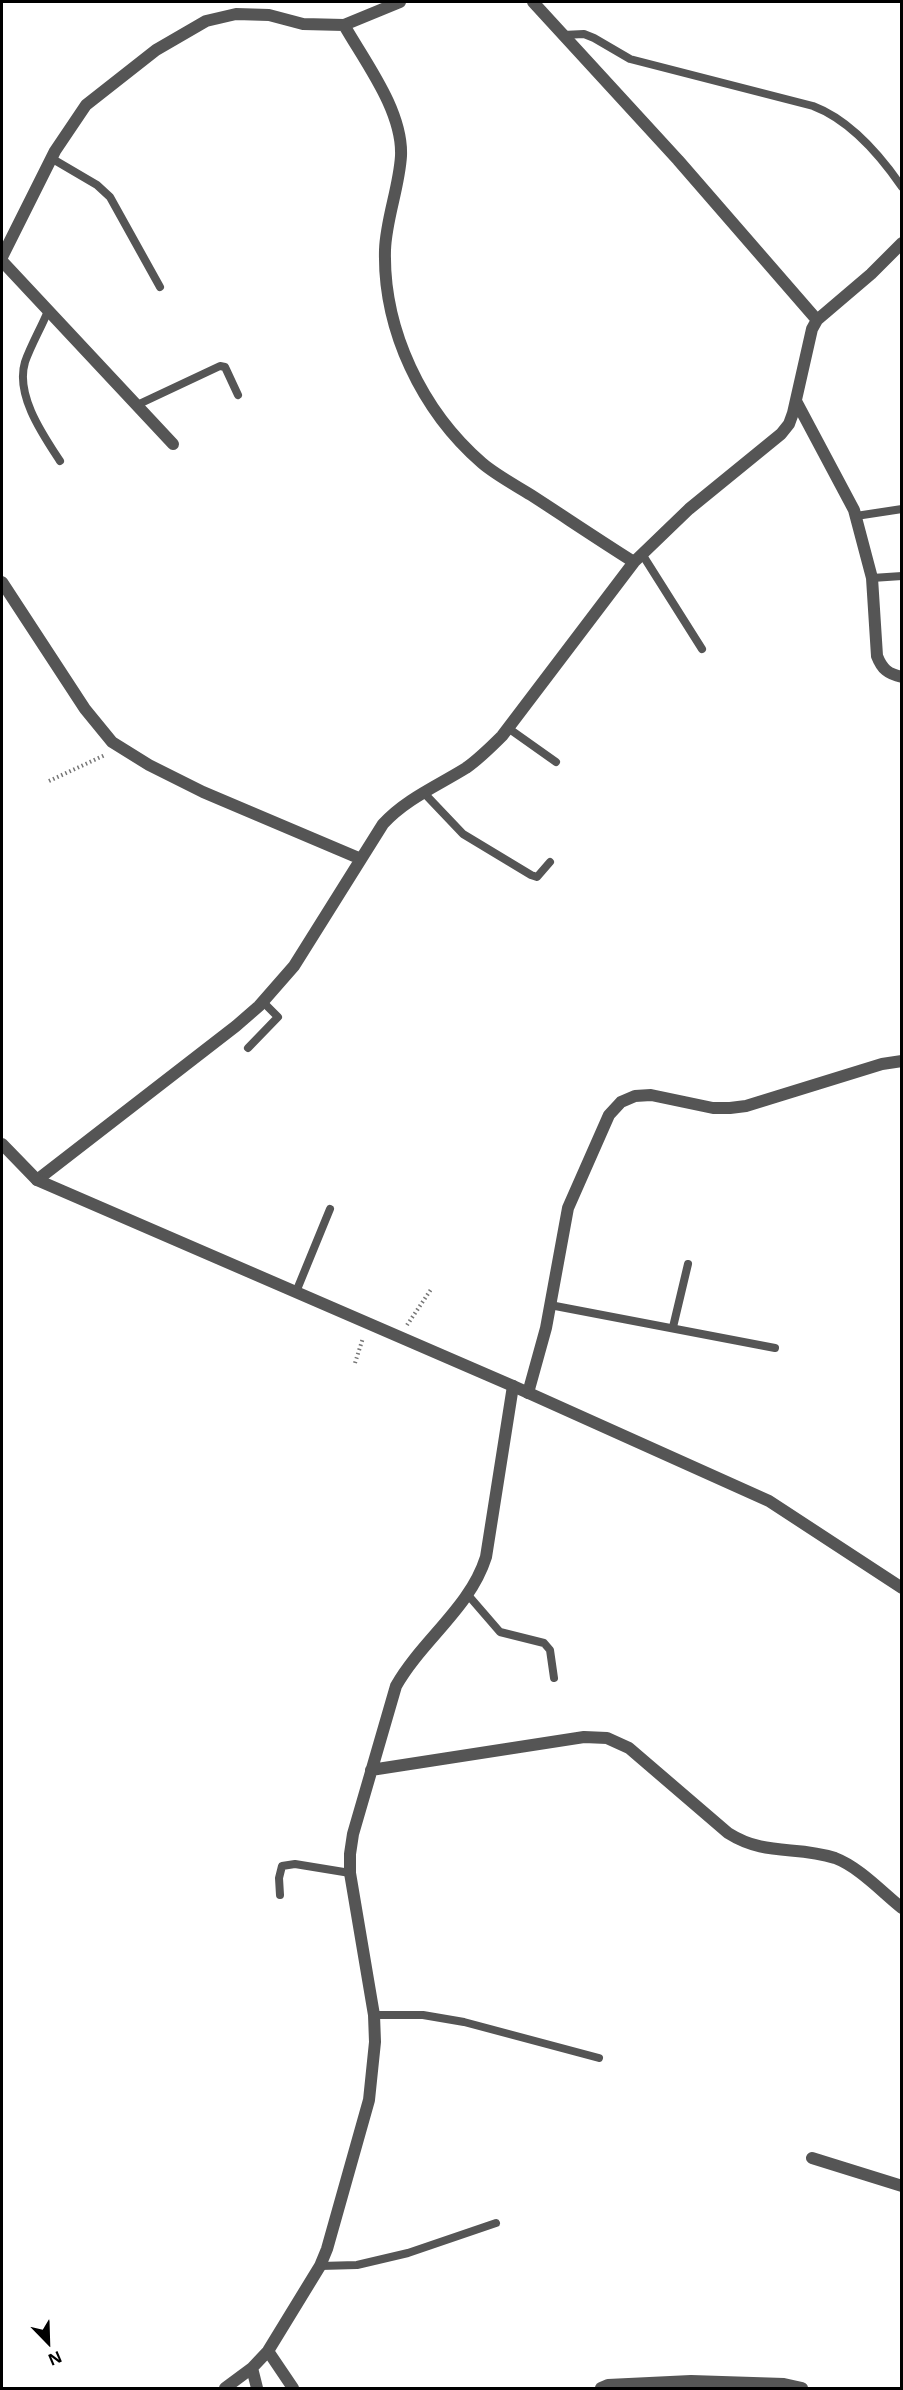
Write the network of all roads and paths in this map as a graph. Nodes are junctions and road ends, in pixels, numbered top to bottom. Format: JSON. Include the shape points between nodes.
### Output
{"nodes":[{"id":1,"x":400,"y":2,"type":"edge"},
{"id":2,"x":533,"y":2,"type":"edge"},
{"id":3,"x":344,"y":25,"type":"junction"},
{"id":4,"x":563,"y":35,"type":"junction"},
{"id":5,"x":51,"y":158,"type":"junction"},
{"id":6,"x":902,"y":187,"type":"edge"},
{"id":7,"x":902,"y":243,"type":"edge"},
{"id":8,"x":2,"y":259,"type":"edge"},
{"id":9,"x":160,"y":287,"type":"dead end"},
{"id":10,"x":48,"y":311,"type":"junction"},
{"id":11,"x":817,"y":320,"type":"junction"},
{"id":12,"x":238,"y":395,"type":"dead end"},
{"id":13,"x":796,"y":401,"type":"junction"},
{"id":14,"x":137,"y":405,"type":"junction"},
{"id":15,"x":173,"y":444,"type":"dead end"},
{"id":16,"x":60,"y":460,"type":"dead end"},
{"id":17,"x":902,"y":509,"type":"edge"},
{"id":18,"x":856,"y":516,"type":"junction"},
{"id":19,"x":638,"y":558,"type":"junction"},
{"id":20,"x":902,"y":576,"type":"edge"},
{"id":21,"x":872,"y":578,"type":"junction"},
{"id":22,"x":2,"y":582,"type":"edge"},
{"id":23,"x":702,"y":649,"type":"dead end"},
{"id":24,"x":902,"y":677,"type":"edge"},
{"id":25,"x":508,"y":728,"type":"junction"},
{"id":26,"x":122,"y":748,"type":"junction"},
{"id":27,"x":556,"y":762,"type":"dead end"},
{"id":28,"x":49,"y":781,"type":"dead end"},
{"id":29,"x":424,"y":793,"type":"junction"},
{"id":30,"x":361,"y":859,"type":"junction"},
{"id":31,"x":550,"y":862,"type":"dead end"},
{"id":32,"x":264,"y":1002,"type":"junction"},
{"id":33,"x":248,"y":1048,"type":"dead end"},
{"id":34,"x":902,"y":1061,"type":"edge"},
{"id":35,"x":2,"y":1144,"type":"edge"},
{"id":36,"x":38,"y":1180,"type":"junction"},
{"id":37,"x":330,"y":1209,"type":"dead end"},
{"id":38,"x":688,"y":1264,"type":"dead end"},
{"id":39,"x":432,"y":1288,"type":"dead end"},
{"id":40,"x":296,"y":1292,"type":"junction"},
{"id":41,"x":550,"y":1305,"type":"junction"},
{"id":42,"x":368,"y":1323,"type":"junction"},
{"id":43,"x":673,"y":1327,"type":"junction"},
{"id":44,"x":399,"y":1336,"type":"junction"},
{"id":45,"x":775,"y":1348,"type":"dead end"},
{"id":46,"x":355,"y":1363,"type":"dead end"},
{"id":47,"x":513,"y":1386,"type":"junction"},
{"id":48,"x":528,"y":1393,"type":"junction"},
{"id":49,"x":902,"y":1588,"type":"edge"},
{"id":50,"x":468,"y":1595,"type":"junction"},
{"id":51,"x":554,"y":1678,"type":"dead end"},
{"id":52,"x":371,"y":1770,"type":"junction"},
{"id":53,"x":350,"y":1873,"type":"junction"},
{"id":54,"x":280,"y":1895,"type":"dead end"},
{"id":55,"x":902,"y":1908,"type":"edge"},
{"id":56,"x":374,"y":2015,"type":"junction"},
{"id":57,"x":599,"y":2058,"type":"dead end"},
{"id":58,"x":812,"y":2158,"type":"dead end"},
{"id":59,"x":902,"y":2186,"type":"edge"},
{"id":60,"x":496,"y":2223,"type":"dead end"},
{"id":61,"x":320,"y":2266,"type":"junction"},
{"id":62,"x":268,"y":2351,"type":"junction"},
{"id":63,"x":252,"y":2368,"type":"junction"},
{"id":64,"x":225,"y":2388,"type":"edge"},
{"id":65,"x":256,"y":2388,"type":"edge"},
{"id":66,"x":293,"y":2388,"type":"edge"},
{"id":67,"x":601,"y":2388,"type":"edge"},
{"id":68,"x":802,"y":2388,"type":"edge"}],
"edges":[{"from":1,"to":3,"type":"street"},
{"from":2,"to":4,"type":"street"},
{"from":3,"to":5,"type":"street","via":[[303,24],[269,15],[236,14],[206,21],[156,50],[86,105]]},
{"from":3,"to":19,"type":"street","via":[[399,128],[401,156],[385,249],[389,298],[402,346],[421,389],[450,432],[483,464]]},
{"from":4,"to":6,"type":"lane","via":[[584,34],[630,59],[832,113],[884,160]]},
{"from":4,"to":11,"type":"street"},
{"from":5,"to":8,"type":"street"},
{"from":5,"to":9,"type":"lane","via":[[110,197]]},
{"from":7,"to":11,"type":"street"},
{"from":8,"to":10,"type":"street"},
{"from":10,"to":14,"type":"street"},
{"from":10,"to":16,"type":"lane","via":[[24,364],[24,385],[34,420]]},
{"from":11,"to":13,"type":"street"},
{"from":12,"to":14,"type":"lane","via":[[225,367],[220,366]]},
{"from":13,"to":18,"type":"street"},
{"from":13,"to":19,"type":"street","via":[[789,424],[781,434],[689,509]]},
{"from":14,"to":15,"type":"street"},
{"from":17,"to":18,"type":"lane"},
{"from":18,"to":21,"type":"street"},
{"from":19,"to":23,"type":"lane"},
{"from":19,"to":25,"type":"street"},
{"from":20,"to":21,"type":"lane"},
{"from":21,"to":24,"type":"street","via":[[877,656],[882,668]]},
{"from":22,"to":26,"type":"street","via":[[85,709]]},
{"from":25,"to":27,"type":"lane"},
{"from":25,"to":29,"type":"street","via":[[467,767]]},
{"from":26,"to":28,"type":"path"},
{"from":26,"to":30,"type":"street","via":[[203,792]]},
{"from":29,"to":30,"type":"street","via":[[395,811]]},
{"from":29,"to":31,"type":"lane","via":[[463,834],[531,875],[540,875]]},
{"from":30,"to":32,"type":"street","via":[[294,966]]},
{"from":32,"to":33,"type":"lane","via":[[278,1017]]},
{"from":32,"to":36,"type":"street"},
{"from":34,"to":41,"type":"street","via":[[746,1106],[713,1108],[651,1095],[621,1102],[609,1115],[568,1208]]},
{"from":35,"to":36,"type":"street"},
{"from":36,"to":40,"type":"street"},
{"from":37,"to":40,"type":"lane"},
{"from":38,"to":43,"type":"lane"},
{"from":39,"to":44,"type":"path"},
{"from":40,"to":42,"type":"street"},
{"from":41,"to":43,"type":"lane"},
{"from":41,"to":48,"type":"street"},
{"from":42,"to":44,"type":"street"},
{"from":42,"to":46,"type":"path"},
{"from":43,"to":45,"type":"lane"},
{"from":44,"to":47,"type":"street"},
{"from":47,"to":48,"type":"street"},
{"from":47,"to":50,"type":"street","via":[[486,1557]]},
{"from":48,"to":49,"type":"street","via":[[769,1501]]},
{"from":50,"to":51,"type":"lane","via":[[500,1632],[544,1643],[550,1650]]},
{"from":50,"to":52,"type":"street","via":[[406,1668],[396,1686]]},
{"from":52,"to":53,"type":"street","via":[[353,1834]]},
{"from":52,"to":55,"type":"street","via":[[584,1737],[607,1738],[629,1748],[744,1843],[836,1859]]},
{"from":53,"to":54,"type":"lane","via":[[295,1864],[282,1866]]},
{"from":53,"to":56,"type":"street"},
{"from":56,"to":57,"type":"lane","via":[[464,2022]]},
{"from":56,"to":61,"type":"street","via":[[369,2100]]},
{"from":58,"to":59,"type":"street"},
{"from":60,"to":61,"type":"lane","via":[[408,2253],[357,2265]]},
{"from":61,"to":62,"type":"street"},
{"from":62,"to":63,"type":"street"},
{"from":62,"to":66,"type":"street"},
{"from":63,"to":64,"type":"street"},
{"from":63,"to":65,"type":"street"},
{"from":67,"to":68,"type":"street","via":[[691,2381]]}]}
